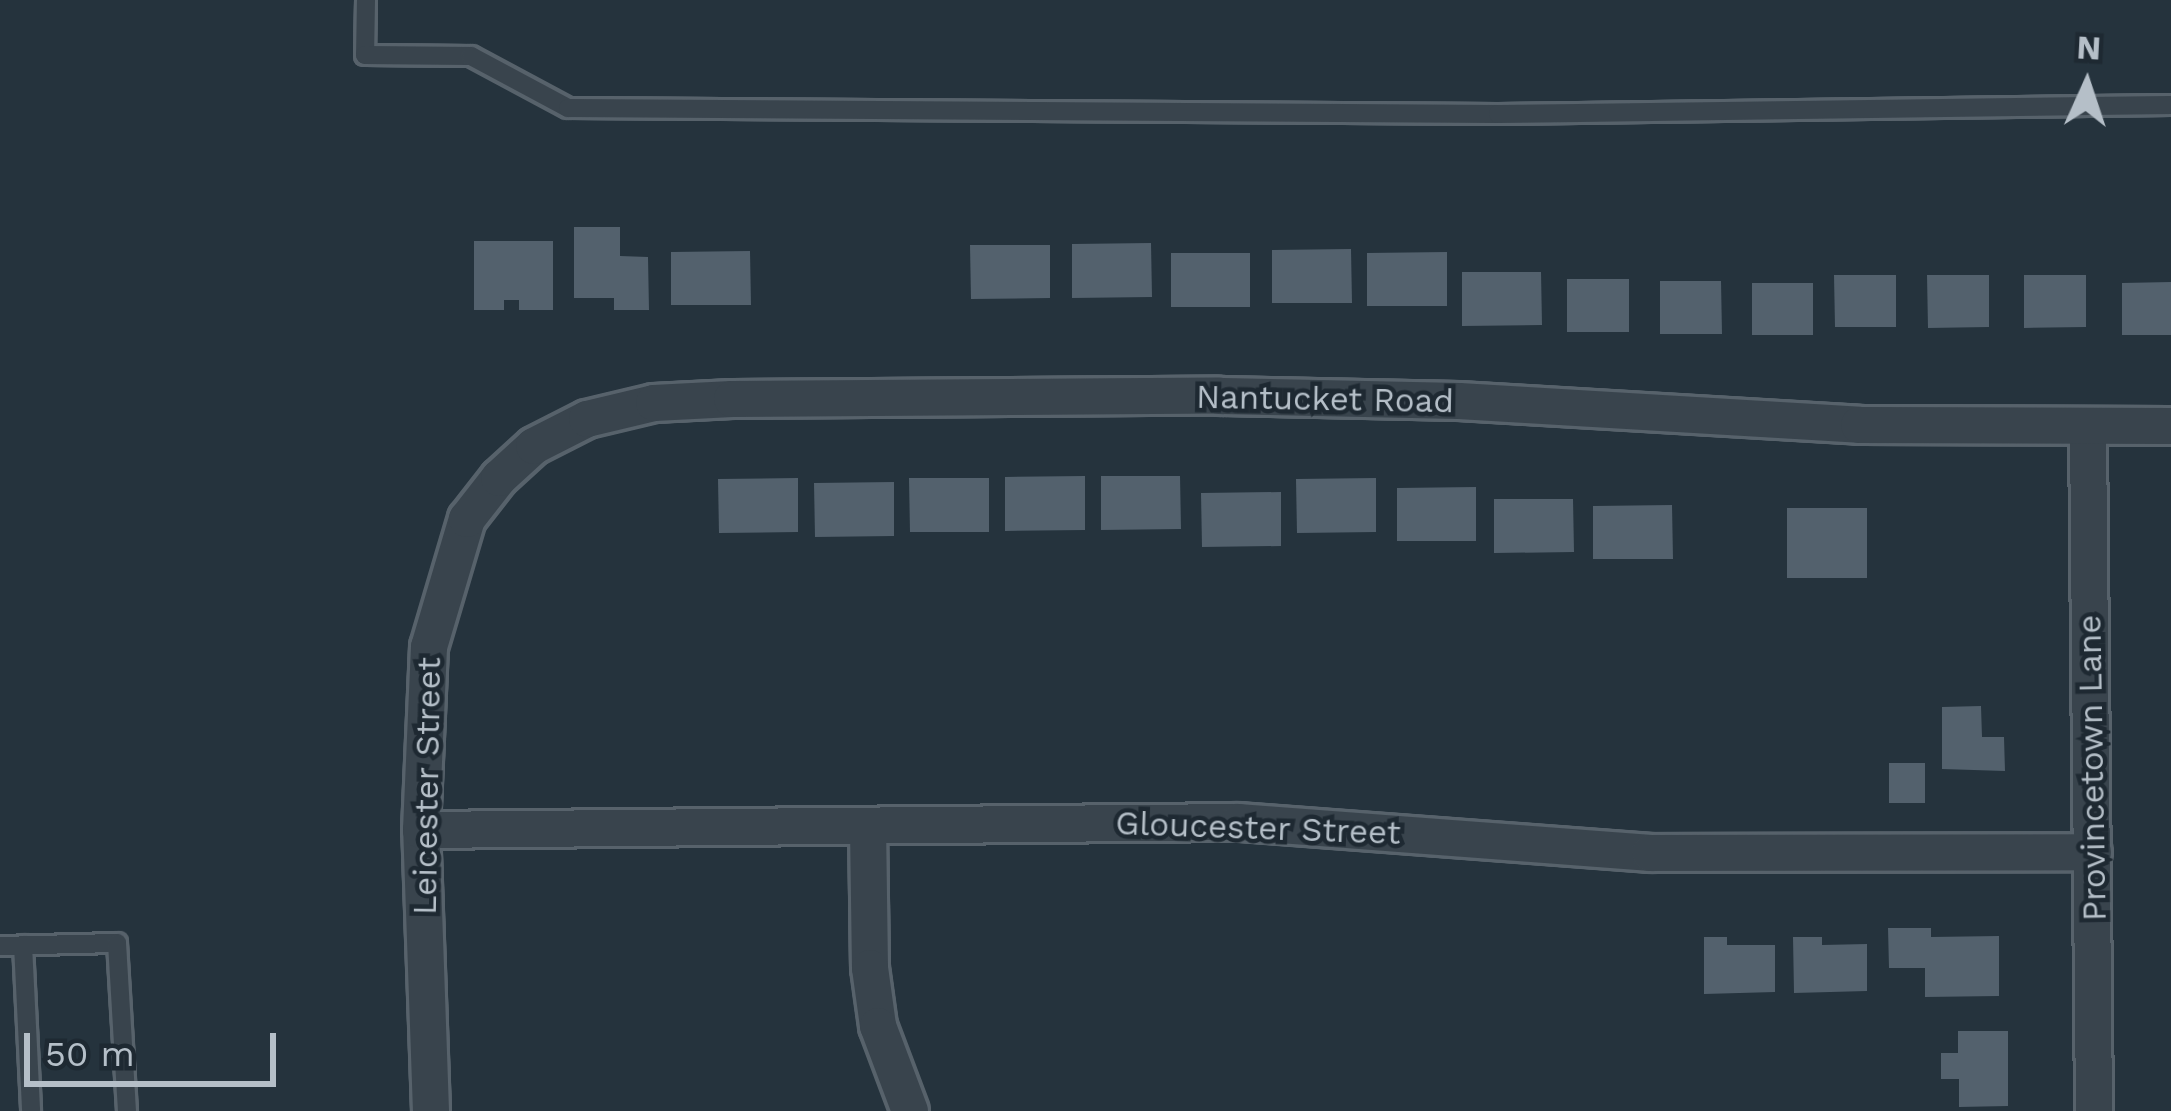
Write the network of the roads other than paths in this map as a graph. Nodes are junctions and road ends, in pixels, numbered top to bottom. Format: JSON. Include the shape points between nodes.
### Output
{"nodes":[{"id":1,"x":366,"y":0,"type":"edge"},
{"id":2,"x":2171,"y":105,"type":"edge"},
{"id":3,"x":2088,"y":426,"type":"junction"},
{"id":4,"x":2171,"y":426,"type":"edge"},
{"id":5,"x":499,"y":478,"type":"joint"},
{"id":6,"x":868,"y":826,"type":"junction"},
{"id":7,"x":421,"y":830,"type":"junction"},
{"id":8,"x":2093,"y":852,"type":"junction"},
{"id":9,"x":0,"y":946,"type":"edge"},
{"id":10,"x":23,"y":946,"type":"junction"},
{"id":11,"x":32,"y":1111,"type":"edge"},
{"id":12,"x":128,"y":1111,"type":"edge"},
{"id":13,"x":430,"y":1111,"type":"edge"},
{"id":14,"x":910,"y":1111,"type":"edge"},
{"id":15,"x":2094,"y":1111,"type":"edge"}],
"edges":[{"from":1,"to":2,"type":"lane","via":[[365,55],[471,56],[568,108],[1498,114]]},
{"from":3,"to":4,"type":"street","name":"Nantucket Road"},
{"from":3,"to":5,"type":"street","name":"Nantucket Road","via":[[1859,425],[1459,401],[732,399],[653,403],[587,419],[534,446]]},
{"from":3,"to":8,"type":"street","name":"Provincetown Lane"},
{"from":5,"to":7,"type":"street","name":"Leicester Street","via":[[467,519],[429,647]]},
{"from":6,"to":7,"type":"street","name":"Gloucester Street"},
{"from":6,"to":8,"type":"street","name":"Gloucester Street","via":[[1239,822],[1650,853]]},
{"from":6,"to":14,"type":"street","via":[[878,1026]]},
{"from":7,"to":13,"type":"street","name":"Leicester Street"},
{"from":8,"to":15,"type":"street","name":"Provincetown Lane"},
{"from":9,"to":10,"type":"lane"},
{"from":10,"to":11,"type":"lane"},
{"from":10,"to":12,"type":"lane","via":[[117,943]]}]}
